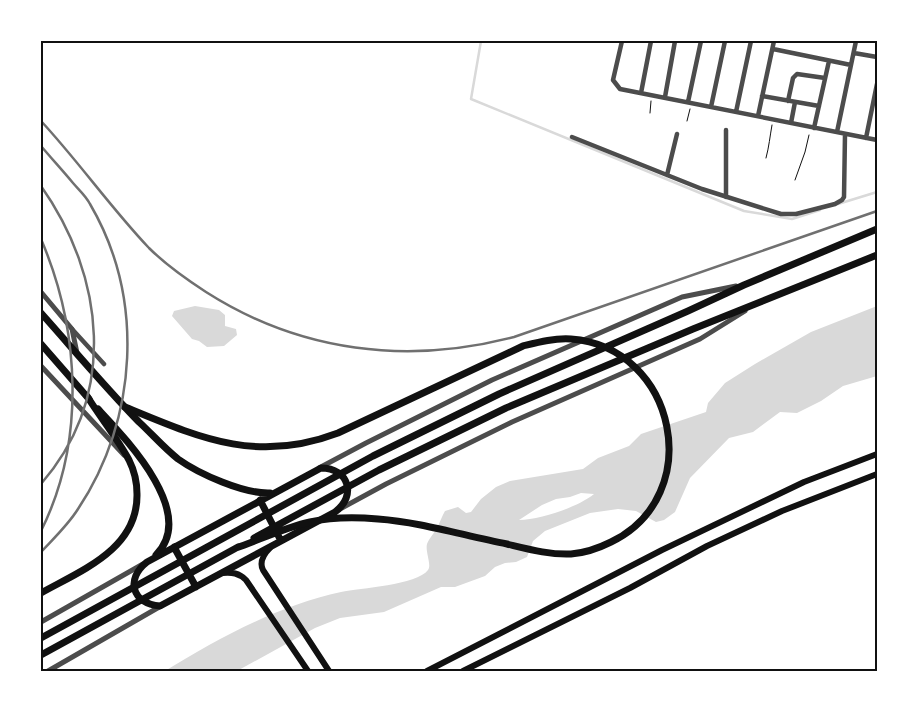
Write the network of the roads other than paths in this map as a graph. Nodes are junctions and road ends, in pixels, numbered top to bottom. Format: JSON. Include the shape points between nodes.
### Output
{"nodes":[{"id":1,"x":622,"y":41,"type":"edge"},
{"id":2,"x":651,"y":41,"type":"edge"},
{"id":3,"x":675,"y":41,"type":"edge"},
{"id":4,"x":700,"y":41,"type":"edge"},
{"id":5,"x":725,"y":41,"type":"edge"},
{"id":6,"x":751,"y":41,"type":"edge"},
{"id":7,"x":774,"y":41,"type":"edge"},
{"id":8,"x":856,"y":41,"type":"edge"},
{"id":9,"x":772,"y":49,"type":"junction"},
{"id":10,"x":854,"y":53,"type":"junction"},
{"id":11,"x":877,"y":57,"type":"edge"},
{"id":12,"x":829,"y":61,"type":"junction"},
{"id":13,"x":851,"y":65,"type":"junction"},
{"id":14,"x":825,"y":78,"type":"junction"},
{"id":15,"x":877,"y":84,"type":"edge"},
{"id":16,"x":640,"y":93,"type":"junction"},
{"id":17,"x":762,"y":96,"type":"junction"},
{"id":18,"x":665,"y":97,"type":"junction"},
{"id":19,"x":788,"y":100,"type":"junction"},
{"id":20,"x":795,"y":102,"type":"junction"},
{"id":21,"x":690,"y":103,"type":"junction"},
{"id":22,"x":820,"y":106,"type":"junction"},
{"id":23,"x":711,"y":107,"type":"junction"},
{"id":24,"x":736,"y":112,"type":"junction"},
{"id":25,"x":758,"y":116,"type":"junction"},
{"id":26,"x":791,"y":123,"type":"junction"},
{"id":27,"x":812,"y":127,"type":"junction"},
{"id":28,"x":726,"y":130,"type":"dead end"},
{"id":29,"x":837,"y":132,"type":"junction"},
{"id":30,"x":677,"y":134,"type":"dead end"},
{"id":31,"x":845,"y":134,"type":"junction"},
{"id":32,"x":572,"y":136,"type":"dead end"},
{"id":33,"x":866,"y":138,"type":"junction"},
{"id":34,"x":877,"y":140,"type":"edge"},
{"id":35,"x":667,"y":175,"type":"junction"},
{"id":36,"x":726,"y":197,"type":"junction"},
{"id":37,"x":877,"y":229,"type":"edge"},
{"id":38,"x":877,"y":256,"type":"edge"},
{"id":39,"x":744,"y":285,"type":"junction"},
{"id":40,"x":41,"y":292,"type":"edge"},
{"id":41,"x":756,"y":304,"type":"junction"},
{"id":42,"x":41,"y":313,"type":"edge"},
{"id":43,"x":72,"y":329,"type":"junction"},
{"id":44,"x":41,"y":344,"type":"edge"},
{"id":45,"x":77,"y":354,"type":"junction"},
{"id":46,"x":104,"y":364,"type":"dead end"},
{"id":47,"x":41,"y":366,"type":"edge"},
{"id":48,"x":86,"y":396,"type":"junction"},
{"id":49,"x":125,"y":407,"type":"junction"},
{"id":50,"x":877,"y":454,"type":"edge"},
{"id":51,"x":129,"y":461,"type":"junction"},
{"id":52,"x":314,"y":471,"type":"junction"},
{"id":53,"x":877,"y":474,"type":"edge"},
{"id":54,"x":281,"y":489,"type":"junction"},
{"id":55,"x":260,"y":500,"type":"junction"},
{"id":56,"x":335,"y":512,"type":"junction"},
{"id":57,"x":281,"y":541,"type":"junction"},
{"id":58,"x":273,"y":545,"type":"junction"},
{"id":59,"x":174,"y":547,"type":"junction"},
{"id":60,"x":236,"y":548,"type":"junction"},
{"id":61,"x":148,"y":561,"type":"junction"},
{"id":62,"x":221,"y":574,"type":"junction"},
{"id":63,"x":196,"y":587,"type":"junction"},
{"id":64,"x":41,"y":593,"type":"edge"},
{"id":65,"x":168,"y":602,"type":"junction"},
{"id":66,"x":41,"y":622,"type":"edge"},
{"id":67,"x":41,"y":638,"type":"edge"},
{"id":68,"x":41,"y":655,"type":"edge"},
{"id":69,"x":48,"y":671,"type":"edge"},
{"id":70,"x":308,"y":671,"type":"edge"},
{"id":71,"x":330,"y":671,"type":"edge"},
{"id":72,"x":427,"y":671,"type":"edge"},
{"id":73,"x":463,"y":671,"type":"edge"}],
"edges":[{"from":1,"to":16,"type":"street","via":[[613,80],[620,89]]},
{"from":2,"to":16,"type":"street"},
{"from":3,"to":18,"type":"street"},
{"from":4,"to":21,"type":"street"},
{"from":5,"to":23,"type":"street"},
{"from":6,"to":24,"type":"street"},
{"from":7,"to":9,"type":"street"},
{"from":8,"to":10,"type":"street"},
{"from":9,"to":12,"type":"street"},
{"from":9,"to":17,"type":"street"},
{"from":10,"to":11,"type":"street"},
{"from":10,"to":13,"type":"street"},
{"from":12,"to":13,"type":"street"},
{"from":12,"to":14,"type":"street"},
{"from":13,"to":29,"type":"street"},
{"from":14,"to":19,"type":"street","via":[[797,74]]},
{"from":14,"to":22,"type":"street"},
{"from":15,"to":33,"type":"street"},
{"from":16,"to":18,"type":"street"},
{"from":17,"to":19,"type":"street"},
{"from":17,"to":25,"type":"street"},
{"from":18,"to":21,"type":"street"},
{"from":19,"to":20,"type":"street"},
{"from":20,"to":22,"type":"street"},
{"from":20,"to":26,"type":"street"},
{"from":21,"to":23,"type":"street"},
{"from":22,"to":27,"type":"street"},
{"from":23,"to":24,"type":"street"},
{"from":24,"to":25,"type":"street"},
{"from":25,"to":26,"type":"street"},
{"from":26,"to":27,"type":"street"},
{"from":27,"to":29,"type":"street"},
{"from":28,"to":36,"type":"street"},
{"from":29,"to":31,"type":"street"},
{"from":30,"to":35,"type":"street"},
{"from":31,"to":33,"type":"street"},
{"from":31,"to":36,"type":"street","via":[[844,197],[840,202],[796,214],[782,214]]},
{"from":32,"to":35,"type":"street"},
{"from":33,"to":34,"type":"street"},
{"from":35,"to":36,"type":"street"},
{"from":37,"to":39,"type":"main road"},
{"from":38,"to":41,"type":"main road"},
{"from":39,"to":52,"type":"street","via":[[682,297],[492,380]]},
{"from":39,"to":67,"type":"main road","via":[[499,394],[373,456]]},
{"from":40,"to":43,"type":"street"},
{"from":41,"to":56,"type":"street","via":[[700,339],[512,422]]},
{"from":41,"to":60,"type":"main road","via":[[506,408],[379,470]]},
{"from":42,"to":45,"type":"main road"},
{"from":43,"to":45,"type":"street"},
{"from":43,"to":46,"type":"street"},
{"from":44,"to":48,"type":"main road"},
{"from":45,"to":49,"type":"main road"},
{"from":47,"to":51,"type":"street"},
{"from":48,"to":51,"type":"main road"},
{"from":48,"to":61,"type":"main road","via":[[143,461],[162,497],[169,520],[168,536],[162,549]]},
{"from":49,"to":54,"type":"main road","via":[[179,460],[195,469],[236,488],[261,493]]},
{"from":49,"to":60,"type":"main road","via":[[232,445],[286,447],[324,438],[523,346],[552,339],[570,339],[593,343],[620,356],[643,375],[665,418],[669,444],[665,481],[659,495],[641,521],[626,534],[590,550],[571,554],[538,551],[395,521],[360,518],[309,522]]},
{"from":50,"to":72,"type":"main road","via":[[804,482],[662,550]]},
{"from":51,"to":64,"type":"main road","via":[[137,488],[137,503],[121,542],[97,561]]},
{"from":52,"to":54,"type":"main road"},
{"from":52,"to":56,"type":"main road","via":[[321,468],[336,470],[346,481],[345,503]]},
{"from":53,"to":73,"type":"main road","via":[[782,511],[707,546]]},
{"from":54,"to":55,"type":"main road"},
{"from":55,"to":57,"type":"main road"},
{"from":55,"to":59,"type":"main road"},
{"from":56,"to":57,"type":"main road"},
{"from":57,"to":58,"type":"main road"},
{"from":58,"to":62,"type":"main road"},
{"from":58,"to":71,"type":"main road","via":[[264,554],[261,566]]},
{"from":59,"to":61,"type":"main road"},
{"from":59,"to":63,"type":"main road"},
{"from":60,"to":68,"type":"main road"},
{"from":61,"to":65,"type":"main road","via":[[136,572],[134,589],[144,602],[160,606]]},
{"from":61,"to":66,"type":"street"},
{"from":62,"to":63,"type":"main road"},
{"from":62,"to":70,"type":"main road","via":[[241,575]]},
{"from":63,"to":65,"type":"main road"},
{"from":65,"to":69,"type":"street"}]}
